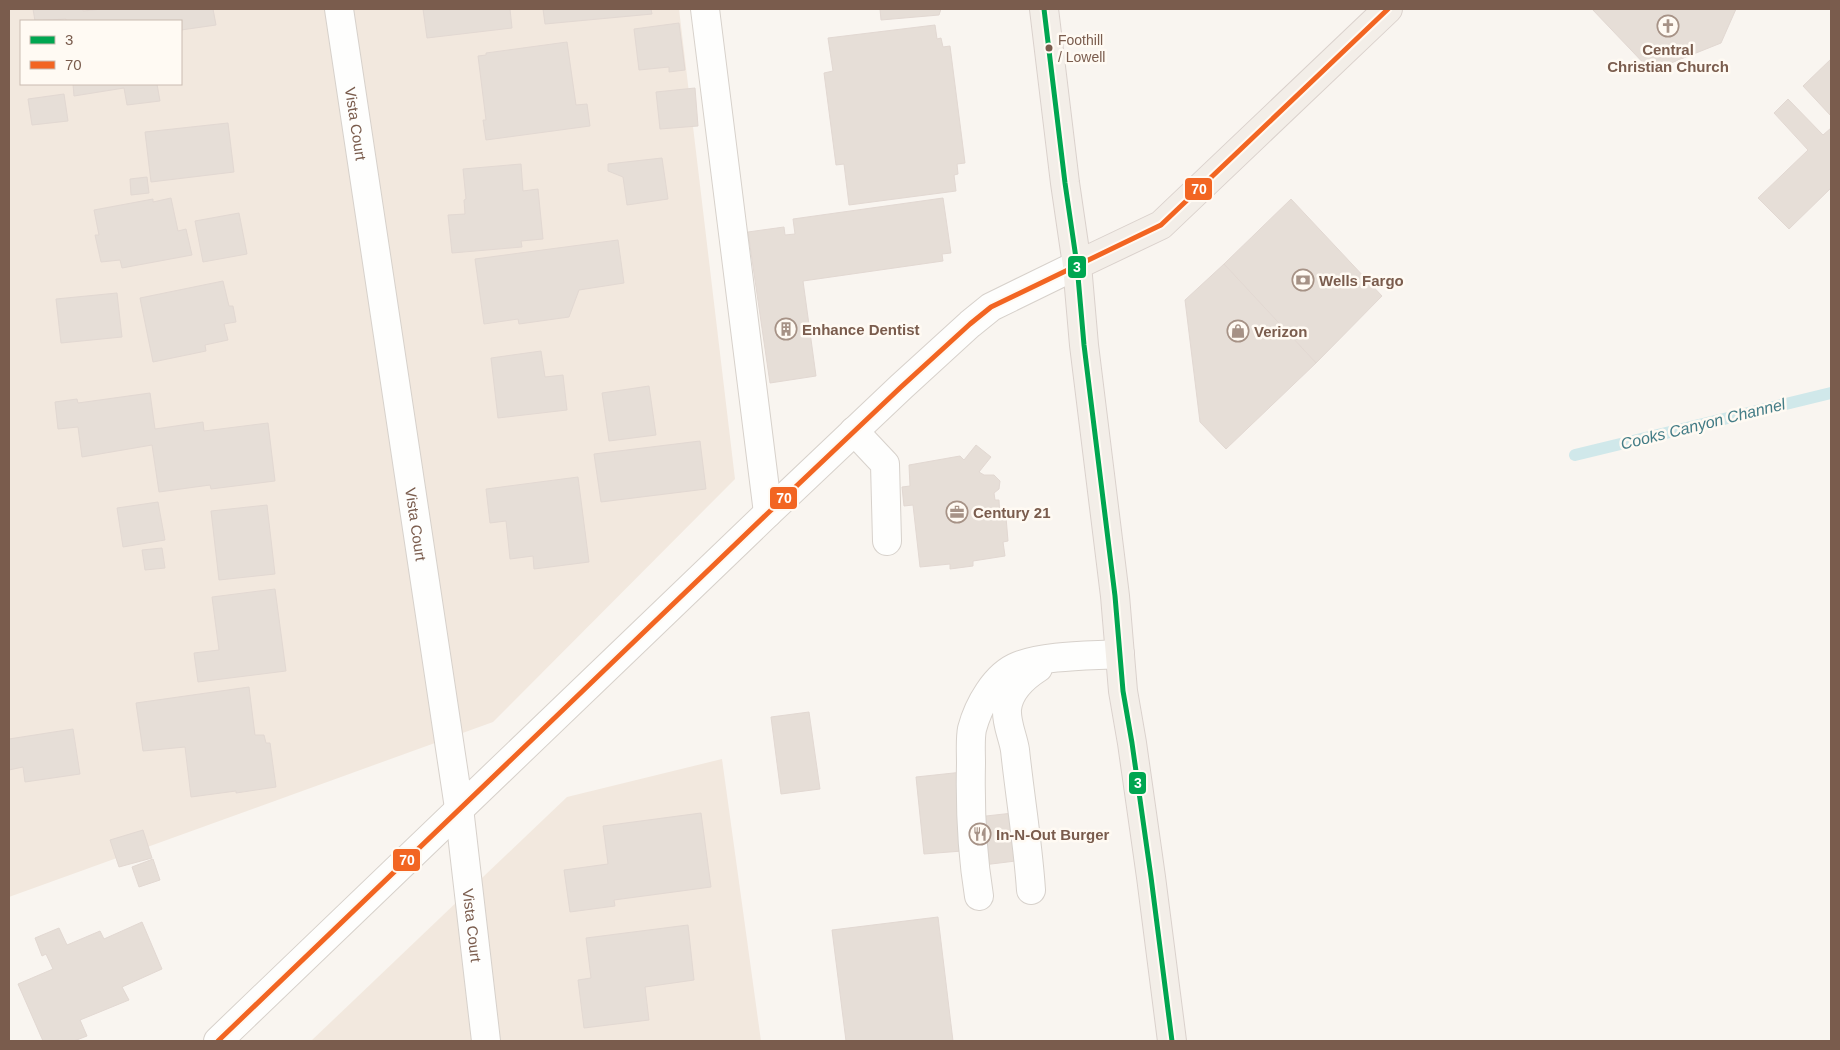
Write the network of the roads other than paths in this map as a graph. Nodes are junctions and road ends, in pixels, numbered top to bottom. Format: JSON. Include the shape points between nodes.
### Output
{"nodes":[{"id":1,"x":339,"y":9,"type":"edge"},
{"id":2,"x":705,"y":9,"type":"edge"},
{"id":3,"x":1044,"y":9,"type":"edge"},
{"id":4,"x":1388,"y":9,"type":"edge"},
{"id":5,"x":1077,"y":265,"type":"junction"},
{"id":6,"x":854,"y":430,"type":"junction"},
{"id":7,"x":768,"y":512,"type":"junction"},
{"id":8,"x":887,"y":541,"type":"dead end"},
{"id":9,"x":1120,"y":654,"type":"junction"},
{"id":10,"x":1051,"y":658,"type":"junction"},
{"id":11,"x":459,"y":808,"type":"junction"},
{"id":12,"x":1030,"y":890,"type":"dead end"},
{"id":13,"x":979,"y":896,"type":"dead end"},
{"id":14,"x":218,"y":1041,"type":"edge"},
{"id":15,"x":486,"y":1041,"type":"edge"},
{"id":16,"x":1172,"y":1041,"type":"edge"}],
"edges":[{"from":1,"to":11,"type":"street","name":"Vista Court"},
{"from":2,"to":7,"type":"street"},
{"from":3,"to":5,"type":"main road"},
{"from":4,"to":5,"type":"main road","via":[[1160,224]]},
{"from":5,"to":6,"type":"street","via":[[992,307]]},
{"from":5,"to":9,"type":"main road"},
{"from":6,"to":7,"type":"street"},
{"from":6,"to":8,"type":"street","via":[[885,464]]},
{"from":7,"to":11,"type":"street"},
{"from":9,"to":10,"type":"street"},
{"from":9,"to":16,"type":"main road"},
{"from":10,"to":12,"type":"street","via":[[1026,675],[1014,690],[1007,708],[1029,859]]},
{"from":10,"to":13,"type":"street","via":[[1017,666],[1004,674],[982,701],[972,730],[972,818]]},
{"from":11,"to":14,"type":"street"},
{"from":11,"to":15,"type":"street","name":"Vista Court"}]}
